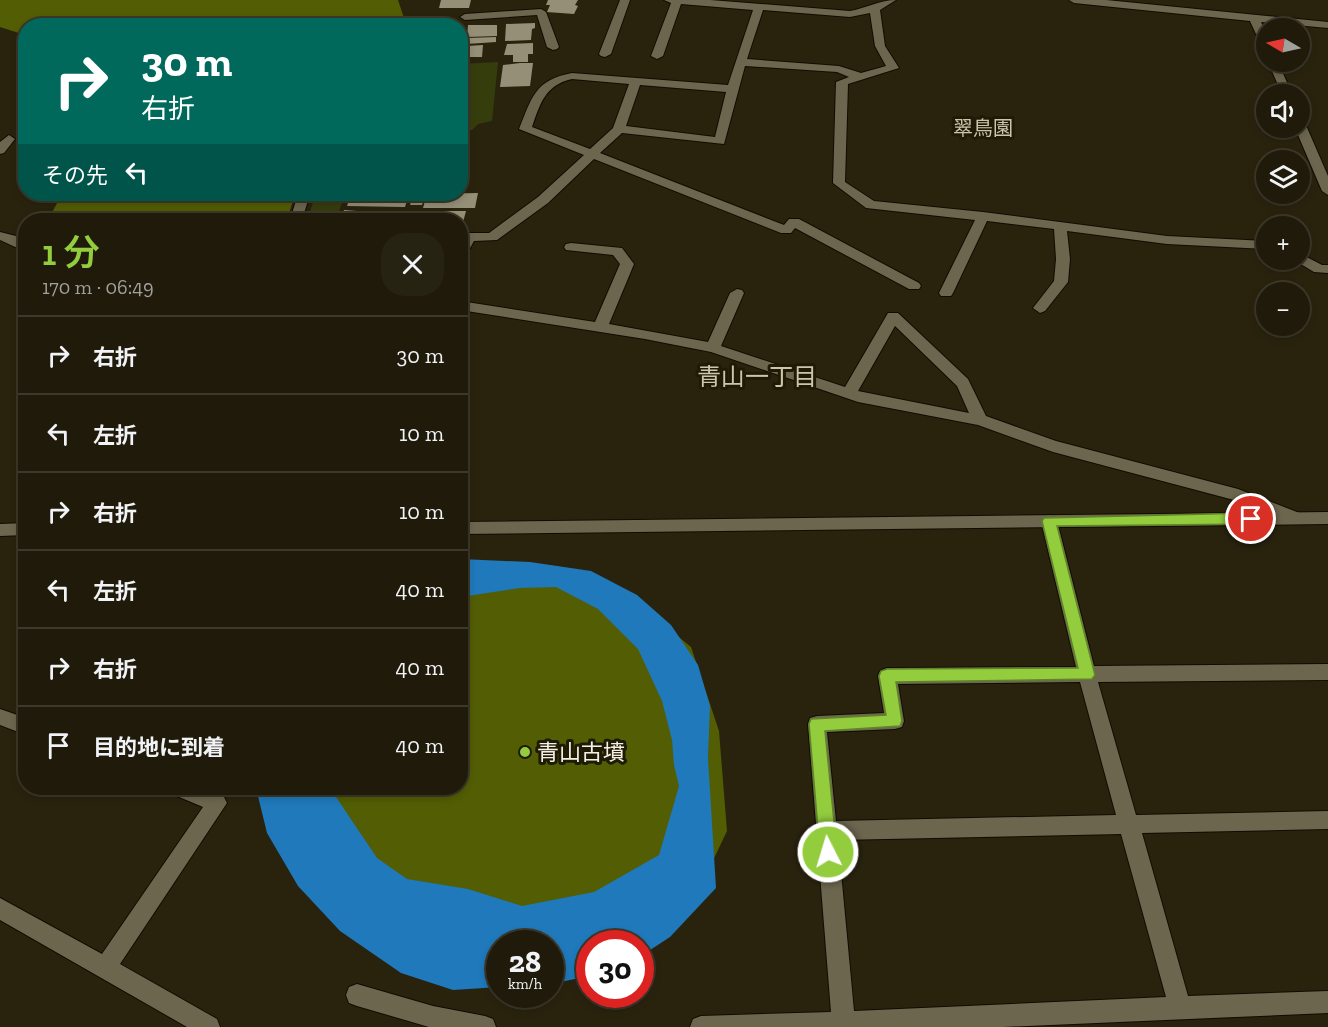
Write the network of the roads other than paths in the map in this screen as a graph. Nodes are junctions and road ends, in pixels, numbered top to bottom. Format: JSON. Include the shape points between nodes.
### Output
{"nodes":[{"id":1,"x":625,"y":0,"type":"edge"},
{"id":2,"x":669,"y":0,"type":"edge"},
{"id":3,"x":891,"y":0,"type":"edge"},
{"id":4,"x":1074,"y":0,"type":"edge"},
{"id":5,"x":1232,"y":0,"type":"edge"},
{"id":6,"x":677,"y":1,"type":"edge"},
{"id":7,"x":535,"y":6,"type":"edge"},
{"id":8,"x":759,"y":7,"type":"junction"},
{"id":9,"x":875,"y":9,"type":"junction"},
{"id":10,"x":465,"y":17,"type":"dead end"},
{"id":11,"x":1235,"y":17,"type":"junction"},
{"id":12,"x":1255,"y":19,"type":"joint"},
{"id":13,"x":1328,"y":25,"type":"edge"},
{"id":14,"x":554,"y":47,"type":"dead end"},
{"id":15,"x":606,"y":54,"type":"dead end"},
{"id":16,"x":657,"y":56,"type":"dead end"},
{"id":17,"x":741,"y":62,"type":"junction"},
{"id":18,"x":860,"y":77,"type":"junction"},
{"id":19,"x":634,"y":82,"type":"junction"},
{"id":20,"x":732,"y":89,"type":"junction"},
{"id":21,"x":619,"y":129,"type":"junction"},
{"id":22,"x":1305,"y":138,"type":"edge"},
{"id":23,"x":9,"y":139,"type":"dead end"},
{"id":24,"x":0,"y":150,"type":"edge"},
{"id":25,"x":593,"y":153,"type":"junction"},
{"id":26,"x":1328,"y":192,"type":"edge"},
{"id":27,"x":983,"y":216,"type":"junction"},
{"id":28,"x":1060,"y":226,"type":"junction"},
{"id":29,"x":0,"y":236,"type":"edge"},
{"id":30,"x":468,"y":237,"type":"edge"},
{"id":31,"x":18,"y":243,"type":"edge"},
{"id":32,"x":1256,"y":244,"type":"edge"},
{"id":33,"x":571,"y":247,"type":"dead end"},
{"id":34,"x":1310,"y":264,"type":"edge"},
{"id":35,"x":1328,"y":269,"type":"edge"},
{"id":36,"x":914,"y":286,"type":"dead end"},
{"id":37,"x":737,"y":293,"type":"dead end"},
{"id":38,"x":946,"y":293,"type":"dead end"},
{"id":39,"x":468,"y":306,"type":"edge"},
{"id":40,"x":1040,"y":308,"type":"dead end"},
{"id":41,"x":600,"y":327,"type":"junction"},
{"id":42,"x":713,"y":348,"type":"junction"},
{"id":43,"x":849,"y":393,"type":"junction"},
{"id":44,"x":980,"y":420,"type":"junction"},
{"id":45,"x":1296,"y":518,"type":"junction"},
{"id":46,"x":1328,"y":518,"type":"edge"},
{"id":47,"x":1049,"y":521,"type":"junction"},
{"id":48,"x":468,"y":528,"type":"edge"},
{"id":49,"x":18,"y":529,"type":"edge"},
{"id":50,"x":0,"y":530,"type":"edge"},
{"id":51,"x":1328,"y":672,"type":"edge"},
{"id":52,"x":1087,"y":675,"type":"junction"},
{"id":53,"x":0,"y":717,"type":"edge"},
{"id":54,"x":18,"y":725,"type":"edge"},
{"id":55,"x":197,"y":795,"type":"edge"},
{"id":56,"x":1328,"y":820,"type":"edge"},
{"id":57,"x":1129,"y":823,"type":"junction"},
{"id":58,"x":827,"y":831,"type":"junction"},
{"id":59,"x":0,"y":908,"type":"edge"},
{"id":60,"x":105,"y":968,"type":"junction"},
{"id":61,"x":357,"y":995,"type":"dead end"},
{"id":62,"x":1328,"y":1002,"type":"edge"},
{"id":63,"x":1180,"y":1006,"type":"junction"},
{"id":64,"x":844,"y":1026,"type":"edge"},
{"id":65,"x":209,"y":1027,"type":"edge"},
{"id":66,"x":484,"y":1027,"type":"edge"},
{"id":67,"x":701,"y":1027,"type":"edge"}],
"edges":[{"from":1,"to":15,"type":"street"},
{"from":2,"to":6,"type":"street"},
{"from":3,"to":9,"type":"street"},
{"from":4,"to":11,"type":"street"},
{"from":5,"to":11,"type":"street"},
{"from":6,"to":8,"type":"street"},
{"from":6,"to":16,"type":"street"},
{"from":7,"to":10,"type":"street"},
{"from":7,"to":14,"type":"street","via":[[542,12]]},
{"from":8,"to":9,"type":"street","via":[[850,14]]},
{"from":8,"to":17,"type":"street"},
{"from":9,"to":18,"type":"street","via":[[880,46],[893,68]]},
{"from":11,"to":12,"type":"street"},
{"from":12,"to":13,"type":"street"},
{"from":17,"to":18,"type":"street","via":[[839,69]]},
{"from":17,"to":20,"type":"street"},
{"from":18,"to":27,"type":"street","via":[[842,82],[839,183],[871,205]]},
{"from":19,"to":20,"type":"street"},
{"from":19,"to":21,"type":"street"},
{"from":19,"to":25,"type":"street","via":[[572,76],[543,86],[525,129]]},
{"from":20,"to":21,"type":"street","via":[[720,141]]},
{"from":21,"to":25,"type":"street"},
{"from":22,"to":26,"type":"street"},
{"from":23,"to":24,"type":"street"},
{"from":25,"to":30,"type":"street","via":[[543,200],[492,237]]},
{"from":25,"to":36,"type":"street","via":[[738,214],[786,230],[794,222]]},
{"from":27,"to":28,"type":"street"},
{"from":27,"to":38,"type":"street"},
{"from":28,"to":32,"type":"street","via":[[1167,240]]},
{"from":28,"to":40,"type":"street","via":[[1061,282]]},
{"from":29,"to":31,"type":"street"},
{"from":33,"to":41,"type":"street","via":[[617,251],[627,264]]},
{"from":34,"to":35,"type":"street"},
{"from":37,"to":42,"type":"street"},
{"from":39,"to":41,"type":"street"},
{"from":41,"to":42,"type":"street"},
{"from":42,"to":43,"type":"street"},
{"from":43,"to":44,"type":"street"},
{"from":43,"to":44,"type":"street","via":[[893,316],[963,383]]},
{"from":44,"to":45,"type":"street","via":[[1053,446],[1238,495]]},
{"from":45,"to":46,"type":"street"},
{"from":45,"to":47,"type":"street"},
{"from":47,"to":48,"type":"street"},
{"from":47,"to":52,"type":"street"},
{"from":49,"to":50,"type":"street"},
{"from":51,"to":52,"type":"street"},
{"from":52,"to":57,"type":"street"},
{"from":52,"to":58,"type":"street","via":[[887,676],[895,721],[817,724]]},
{"from":53,"to":54,"type":"street"},
{"from":55,"to":60,"type":"street","via":[[218,803]]},
{"from":56,"to":57,"type":"street"},
{"from":57,"to":58,"type":"street"},
{"from":57,"to":63,"type":"street"},
{"from":58,"to":64,"type":"street"},
{"from":59,"to":60,"type":"street"},
{"from":60,"to":65,"type":"street"},
{"from":61,"to":66,"type":"street"},
{"from":62,"to":63,"type":"street"},
{"from":63,"to":64,"type":"street"},
{"from":64,"to":67,"type":"street"}]}
